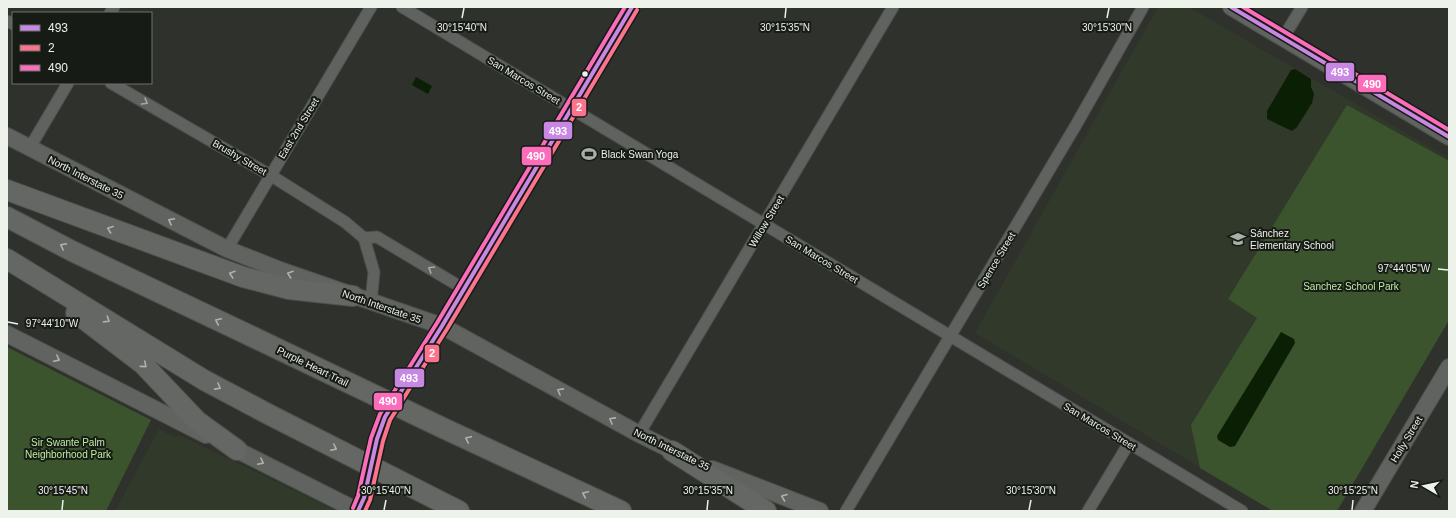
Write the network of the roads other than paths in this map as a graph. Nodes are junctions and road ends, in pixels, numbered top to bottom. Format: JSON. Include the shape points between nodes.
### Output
{"nodes":[{"id":1,"x":371,"y":7,"type":"edge"},
{"id":2,"x":402,"y":7,"type":"edge"},
{"id":3,"x":632,"y":7,"type":"edge"},
{"id":4,"x":893,"y":7,"type":"edge"},
{"id":5,"x":1143,"y":7,"type":"edge"},
{"id":6,"x":1231,"y":7,"type":"edge"},
{"id":7,"x":1302,"y":7,"type":"edge"},
{"id":8,"x":1283,"y":38,"type":"junction"},
{"id":9,"x":67,"y":84,"type":"edge"},
{"id":10,"x":113,"y":84,"type":"edge"},
{"id":11,"x":572,"y":108,"type":"junction"},
{"id":12,"x":7,"y":136,"type":"edge"},
{"id":13,"x":1449,"y":137,"type":"edge"},
{"id":14,"x":29,"y":148,"type":"junction"},
{"id":15,"x":270,"y":175,"type":"junction"},
{"id":16,"x":7,"y":190,"type":"edge"},
{"id":17,"x":7,"y":217,"type":"edge"},
{"id":18,"x":764,"y":224,"type":"junction"},
{"id":19,"x":364,"y":238,"type":"junction"},
{"id":20,"x":227,"y":249,"type":"junction"},
{"id":21,"x":7,"y":259,"type":"edge"},
{"id":22,"x":26,"y":270,"type":"junction"},
{"id":23,"x":464,"y":289,"type":"junction"},
{"id":24,"x":362,"y":299,"type":"junction"},
{"id":25,"x":442,"y":326,"type":"junction"},
{"id":26,"x":7,"y":334,"type":"edge"},
{"id":27,"x":951,"y":336,"type":"junction"},
{"id":28,"x":1449,"y":368,"type":"edge"},
{"id":29,"x":638,"y":434,"type":"junction"},
{"id":30,"x":1129,"y":443,"type":"junction"},
{"id":31,"x":237,"y":450,"type":"junction"},
{"id":32,"x":672,"y":451,"type":"junction"},
{"id":33,"x":360,"y":507,"type":"edge"},
{"id":34,"x":459,"y":511,"type":"edge"},
{"id":35,"x":621,"y":511,"type":"edge"},
{"id":36,"x":766,"y":511,"type":"edge"},
{"id":37,"x":820,"y":511,"type":"edge"},
{"id":38,"x":846,"y":511,"type":"edge"},
{"id":39,"x":1088,"y":511,"type":"edge"},
{"id":40,"x":1242,"y":511,"type":"edge"},
{"id":41,"x":1364,"y":511,"type":"edge"}],
"edges":[{"from":1,"to":15,"type":"street","name":"East 2nd Street"},
{"from":2,"to":11,"type":"street","name":"San Marcos Street"},
{"from":3,"to":11,"type":"main road"},
{"from":4,"to":18,"type":"street","name":"Willow Street"},
{"from":5,"to":27,"type":"street","name":"Spence Street"},
{"from":6,"to":8,"type":"main road"},
{"from":7,"to":8,"type":"street"},
{"from":8,"to":13,"type":"main road"},
{"from":9,"to":14,"type":"street"},
{"from":10,"to":15,"type":"street","name":"Brushy Street","one_way":true},
{"from":11,"to":18,"type":"street","name":"San Marcos Street"},
{"from":11,"to":23,"type":"main road"},
{"from":12,"to":14,"type":"main road","name":"North Interstate 35"},
{"from":20,"to":14,"type":"main road","name":"North Interstate 35","one_way":true},
{"from":15,"to":19,"type":"street","name":"Brushy Street","via":[[345,222]]},
{"from":15,"to":20,"type":"street","name":"East 2nd Street"},
{"from":24,"to":16,"type":"highway","one_way":true,"via":[[289,289],[243,277]]},
{"from":35,"to":17,"type":"highway","name":"Purple Heart Trail","one_way":true,"bridge":true,"via":[[78,254]]},
{"from":18,"to":27,"type":"street","name":"San Marcos Street"},
{"from":18,"to":29,"type":"street","name":"Willow Street"},
{"from":23,"to":19,"type":"street","one_way":true,"via":[[377,237]]},
{"from":19,"to":24,"type":"street","via":[[374,272]]},
{"from":24,"to":20,"type":"main road","name":"North Interstate 35","one_way":true},
{"from":21,"to":22,"type":"highway"},
{"from":22,"to":31,"type":"highway","one_way":true,"via":[[94,328],[144,364],[197,421]]},
{"from":22,"to":34,"type":"highway","one_way":true,"via":[[204,380]]},
{"from":23,"to":25,"type":"main road"},
{"from":24,"to":25,"type":"main road","name":"North Interstate 35"},
{"from":29,"to":25,"type":"main road","name":"North Interstate 35","one_way":true},
{"from":25,"to":33,"type":"main road","bridge":true,"via":[[385,417]]},
{"from":26,"to":31,"type":"main road","one_way":true},
{"from":27,"to":30,"type":"street","name":"San Marcos Street"},
{"from":27,"to":38,"type":"street","name":"Spence Street"},
{"from":28,"to":41,"type":"main road","name":"Holly Street"},
{"from":29,"to":32,"type":"main road","name":"North Interstate 35"},
{"from":30,"to":39,"type":"street"},
{"from":30,"to":40,"type":"street","name":"San Marcos Street"},
{"from":31,"to":33,"type":"main road","one_way":true},
{"from":32,"to":36,"type":"highway"},
{"from":37,"to":32,"type":"main road","name":"North Interstate 35","one_way":true,"via":[[730,477]]}]}
